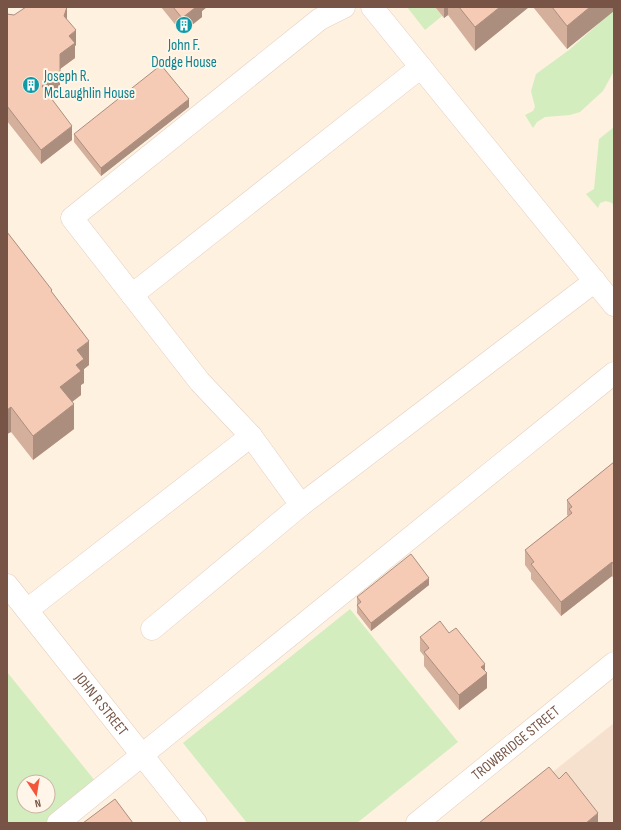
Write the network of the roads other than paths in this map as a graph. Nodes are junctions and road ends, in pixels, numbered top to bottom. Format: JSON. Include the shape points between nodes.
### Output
{"nodes":[{"id":1,"x":344,"y":7,"type":"edge"},
{"id":2,"x":372,"y":7,"type":"edge"},
{"id":3,"x":421,"y":67,"type":"junction"},
{"id":4,"x":595,"y":281,"type":"junction"},
{"id":5,"x":132,"y":295,"type":"junction"},
{"id":6,"x":614,"y":305,"type":"edge"},
{"id":7,"x":614,"y":373,"type":"edge"},
{"id":8,"x":251,"y":436,"type":"junction"},
{"id":9,"x":301,"y":505,"type":"junction"},
{"id":10,"x":7,"y":585,"type":"edge"},
{"id":11,"x":27,"y":610,"type":"junction"},
{"id":12,"x":152,"y":629,"type":"dead end"},
{"id":13,"x":614,"y":663,"type":"edge"},
{"id":14,"x":142,"y":755,"type":"junction"},
{"id":15,"x":58,"y":823,"type":"edge"},
{"id":16,"x":196,"y":823,"type":"edge"},
{"id":17,"x":417,"y":823,"type":"edge"}],
"edges":[{"from":1,"to":5,"type":"street","via":[[320,19],[72,218]]},
{"from":2,"to":3,"type":"street"},
{"from":3,"to":4,"type":"street"},
{"from":3,"to":5,"type":"street"},
{"from":4,"to":6,"type":"street"},
{"from":4,"to":9,"type":"street"},
{"from":5,"to":8,"type":"street","via":[[200,382]]},
{"from":7,"to":14,"type":"street"},
{"from":8,"to":9,"type":"street"},
{"from":8,"to":11,"type":"street"},
{"from":9,"to":12,"type":"street"},
{"from":10,"to":11,"type":"street","name":"JOHN R STREET"},
{"from":11,"to":14,"type":"street","name":"JOHN R STREET"},
{"from":13,"to":17,"type":"street","name":"TROWBRIDGE STREET"},
{"from":14,"to":15,"type":"street"},
{"from":14,"to":16,"type":"street","name":"JOHN R STREET"}]}
